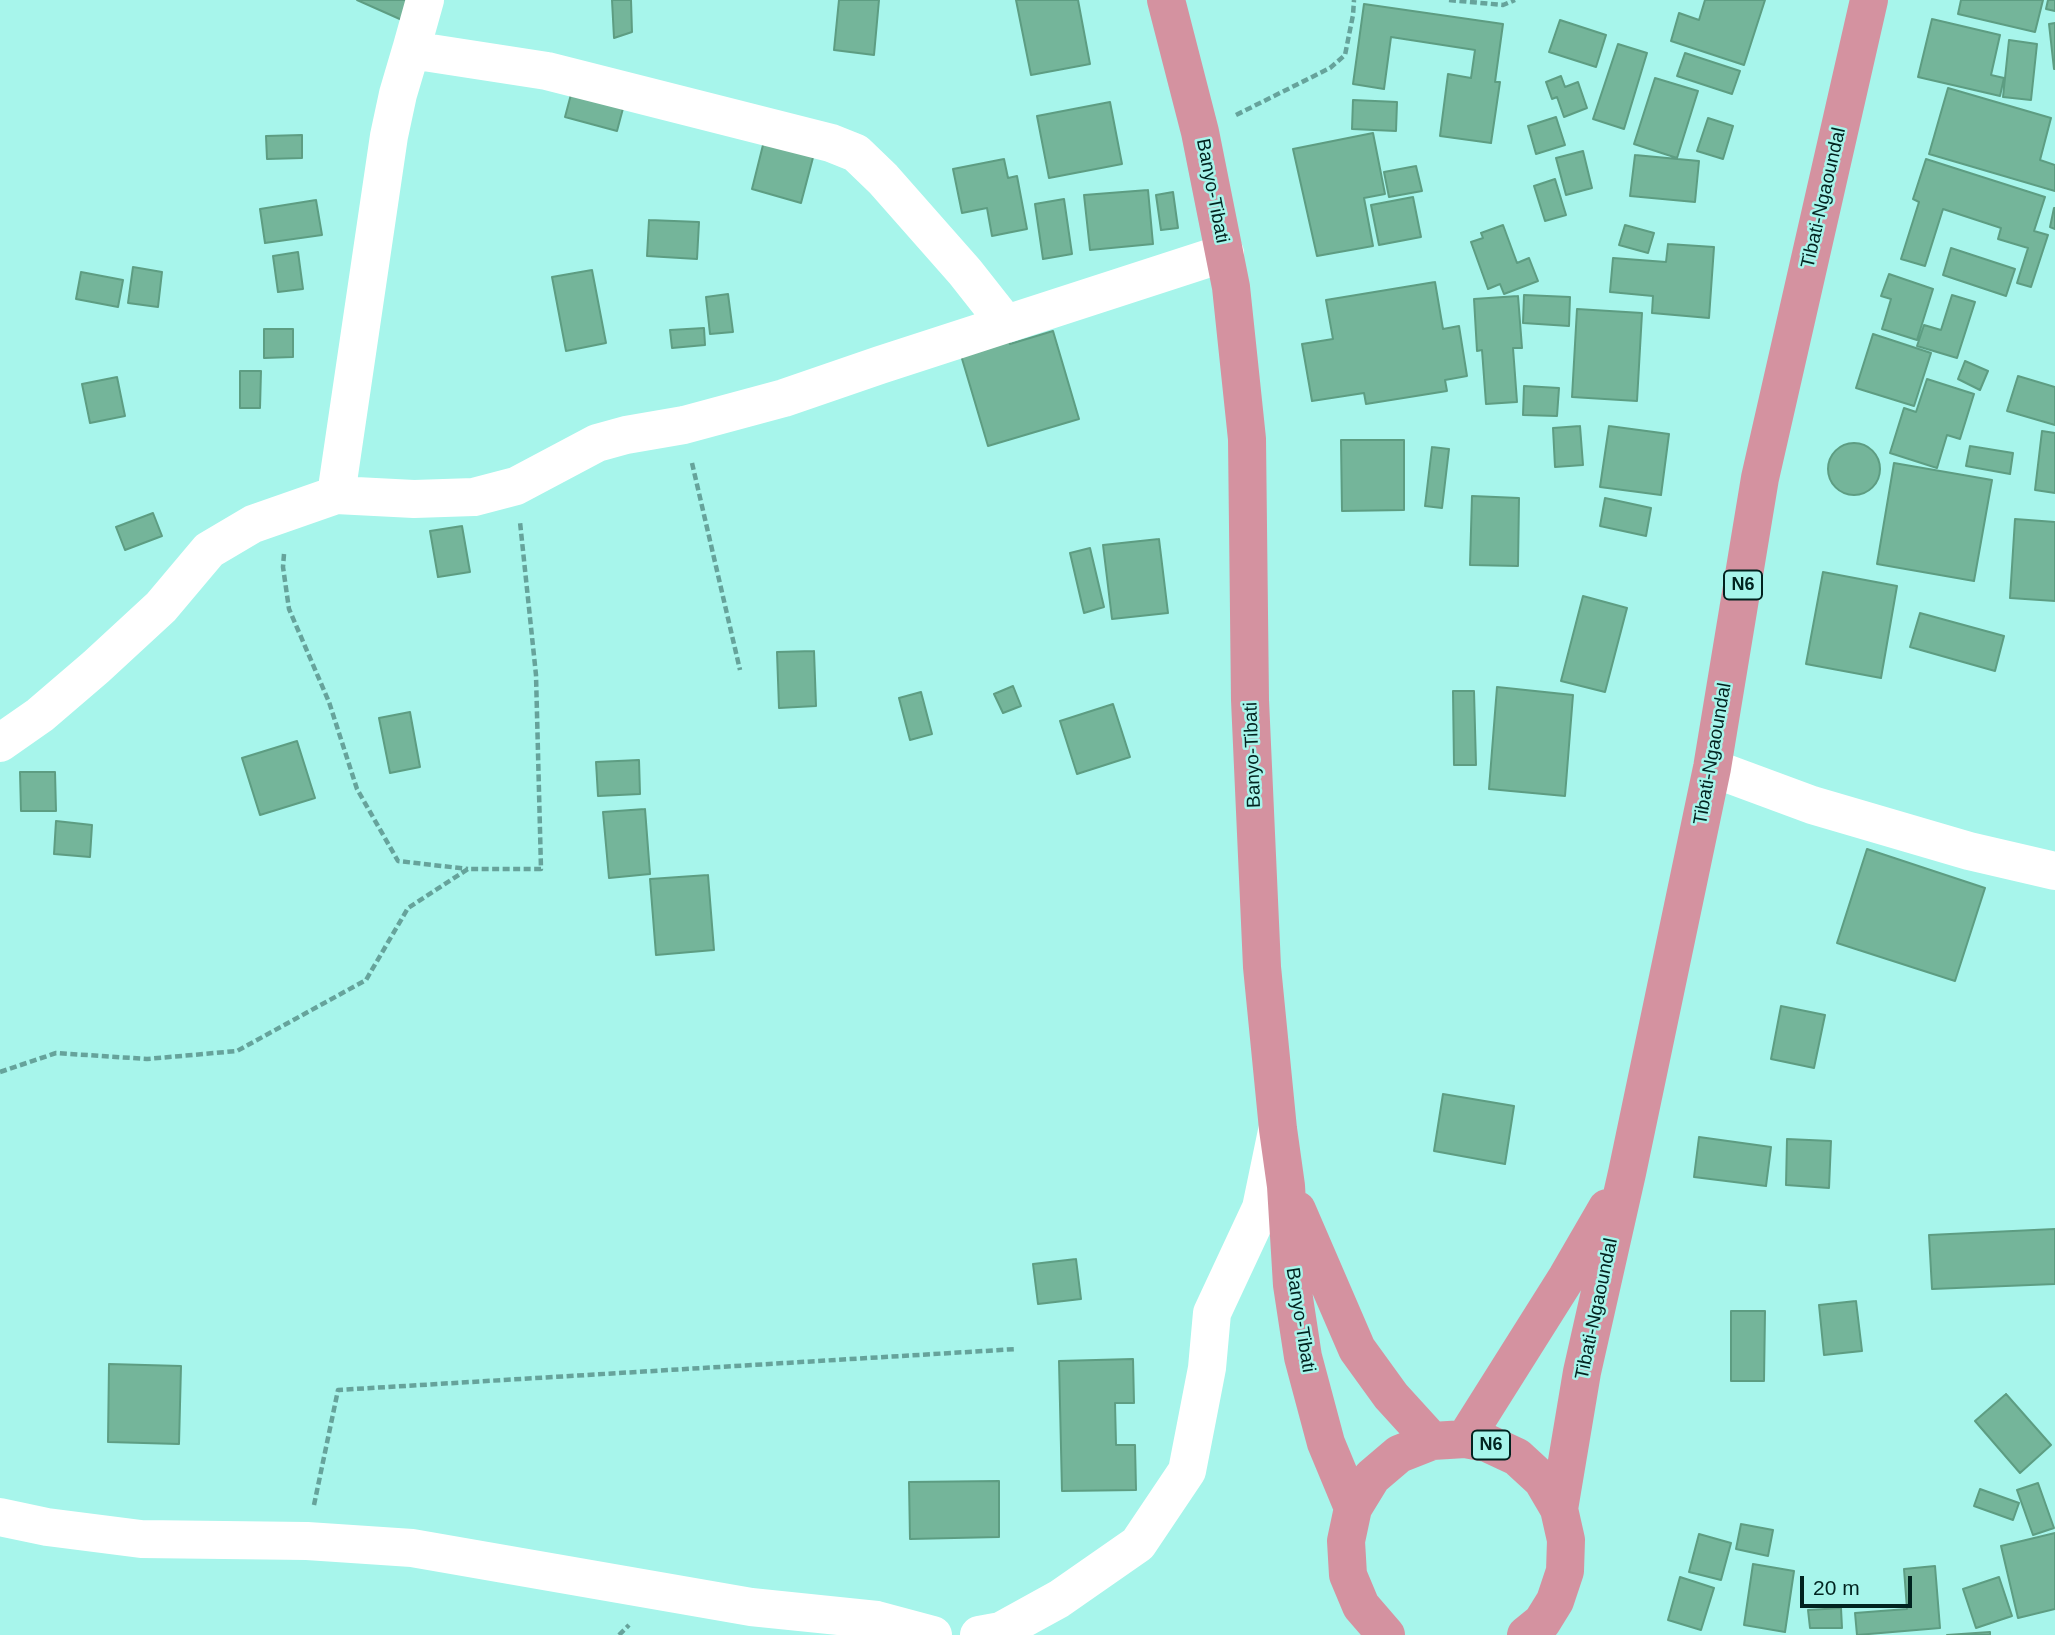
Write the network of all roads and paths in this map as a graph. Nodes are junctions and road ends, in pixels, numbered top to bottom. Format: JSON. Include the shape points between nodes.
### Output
{"nodes":[{"id":1,"x":425,"y":0,"type":"edge"},
{"id":2,"x":1167,"y":0,"type":"edge"},
{"id":3,"x":1354,"y":0,"type":"edge"},
{"id":4,"x":1449,"y":0,"type":"edge"},
{"id":5,"x":1516,"y":0,"type":"edge"},
{"id":6,"x":1869,"y":0,"type":"edge"},
{"id":7,"x":411,"y":50,"type":"junction"},
{"id":8,"x":1200,"y":132,"type":"junction"},
{"id":9,"x":1225,"y":253,"type":"junction"},
{"id":10,"x":1006,"y":324,"type":"junction"},
{"id":11,"x":684,"y":425,"type":"junction"},
{"id":12,"x":516,"y":486,"type":"junction"},
{"id":13,"x":336,"y":495,"type":"junction"},
{"id":14,"x":288,"y":512,"type":"junction"},
{"id":15,"x":740,"y":670,"type":"dead end"},
{"id":16,"x":0,"y":743,"type":"edge"},
{"id":17,"x":1712,"y":768,"type":"junction"},
{"id":18,"x":468,"y":869,"type":"junction"},
{"id":19,"x":2055,"y":871,"type":"edge"},
{"id":20,"x":0,"y":1072,"type":"edge"},
{"id":21,"x":1278,"y":1129,"type":"junction"},
{"id":22,"x":1627,"y":1173,"type":"junction"},
{"id":23,"x":1286,"y":1186,"type":"junction"},
{"id":24,"x":1017,"y":1349,"type":"dead end"},
{"id":25,"x":1449,"y":1440,"type":"junction"},
{"id":26,"x":1353,"y":1508,"type":"junction"},
{"id":27,"x":1559,"y":1509,"type":"junction"},
{"id":28,"x":0,"y":1517,"type":"edge"},
{"id":29,"x":307,"y":1541,"type":"junction"},
{"id":30,"x":1368,"y":1621,"type":"edge"},
{"id":31,"x":1535,"y":1631,"type":"edge"},
{"id":32,"x":933,"y":1635,"type":"edge"},
{"id":33,"x":979,"y":1635,"type":"edge"},
{"id":34,"x":1385,"y":1635,"type":"edge"}],
"edges":[{"from":1,"to":7,"type":"street"},
{"from":2,"to":8,"type":"highway","name":"Banyo-Tibati"},
{"from":3,"to":8,"type":"path","via":[[1345,55],[1330,68]]},
{"from":4,"to":5,"type":"path","via":[[1503,5]]},
{"from":6,"to":17,"type":"highway","name":"Tibati-Ngaoundal","number":"N6","via":[[1760,478]]},
{"from":7,"to":10,"type":"street","via":[[547,71],[856,153]]},
{"from":7,"to":13,"type":"street","via":[[389,136]]},
{"from":8,"to":9,"type":"highway","name":"Banyo-Tibati"},
{"from":9,"to":10,"type":"street"},
{"from":9,"to":21,"type":"highway","name":"Banyo-Tibati","via":[[1247,439],[1250,701],[1262,967]]},
{"from":10,"to":11,"type":"street","via":[[784,398]]},
{"from":11,"to":12,"type":"street","via":[[597,443]]},
{"from":11,"to":15,"type":"path"},
{"from":12,"to":13,"type":"street","via":[[474,497]]},
{"from":12,"to":18,"type":"path","via":[[536,675],[541,869]]},
{"from":13,"to":14,"type":"street"},
{"from":14,"to":16,"type":"street","via":[[253,524],[209,550],[161,607],[40,715]]},
{"from":14,"to":18,"type":"path","via":[[283,567],[289,609],[330,702],[358,789],[398,861]]},
{"from":17,"to":19,"type":"street","via":[[1812,805]]},
{"from":17,"to":22,"type":"highway","name":"Tibati-Ngaoundal","number":"N6"},
{"from":18,"to":20,"type":"path","via":[[408,908],[366,980],[237,1051],[147,1059],[56,1053]]},
{"from":21,"to":23,"type":"highway","name":"Banyo-Tibati"},
{"from":21,"to":33,"type":"street","via":[[1261,1208],[1212,1313],[1207,1368],[1187,1471],[1138,1544],[1059,1599],[1001,1631]]},
{"from":22,"to":25,"type":"highway","via":[[1567,1277]]},
{"from":22,"to":27,"type":"highway","name":"Tibati-Ngaoundal","number":"N6","via":[[1582,1372]]},
{"from":23,"to":25,"type":"highway","via":[[1357,1349],[1391,1396]]},
{"from":23,"to":26,"type":"highway","name":"Banyo-Tibati","via":[[1292,1285],[1303,1357],[1326,1443]]},
{"from":24,"to":29,"type":"path","via":[[338,1390]]},
{"from":25,"to":26,"type":"highway","via":[[1399,1454],[1372,1477]]},
{"from":25,"to":27,"type":"highway","number":"N6","via":[[1487,1443],[1517,1457],[1542,1480]]},
{"from":26,"to":30,"type":"highway","via":[[1346,1541],[1348,1575]]},
{"from":27,"to":31,"type":"highway","number":"N6","via":[[1566,1540],[1565,1571],[1555,1601]]},
{"from":28,"to":29,"type":"street","via":[[141,1539]]},
{"from":29,"to":32,"type":"street","via":[[412,1548],[751,1607],[877,1620]]},
{"from":30,"to":34,"type":"highway"}]}
